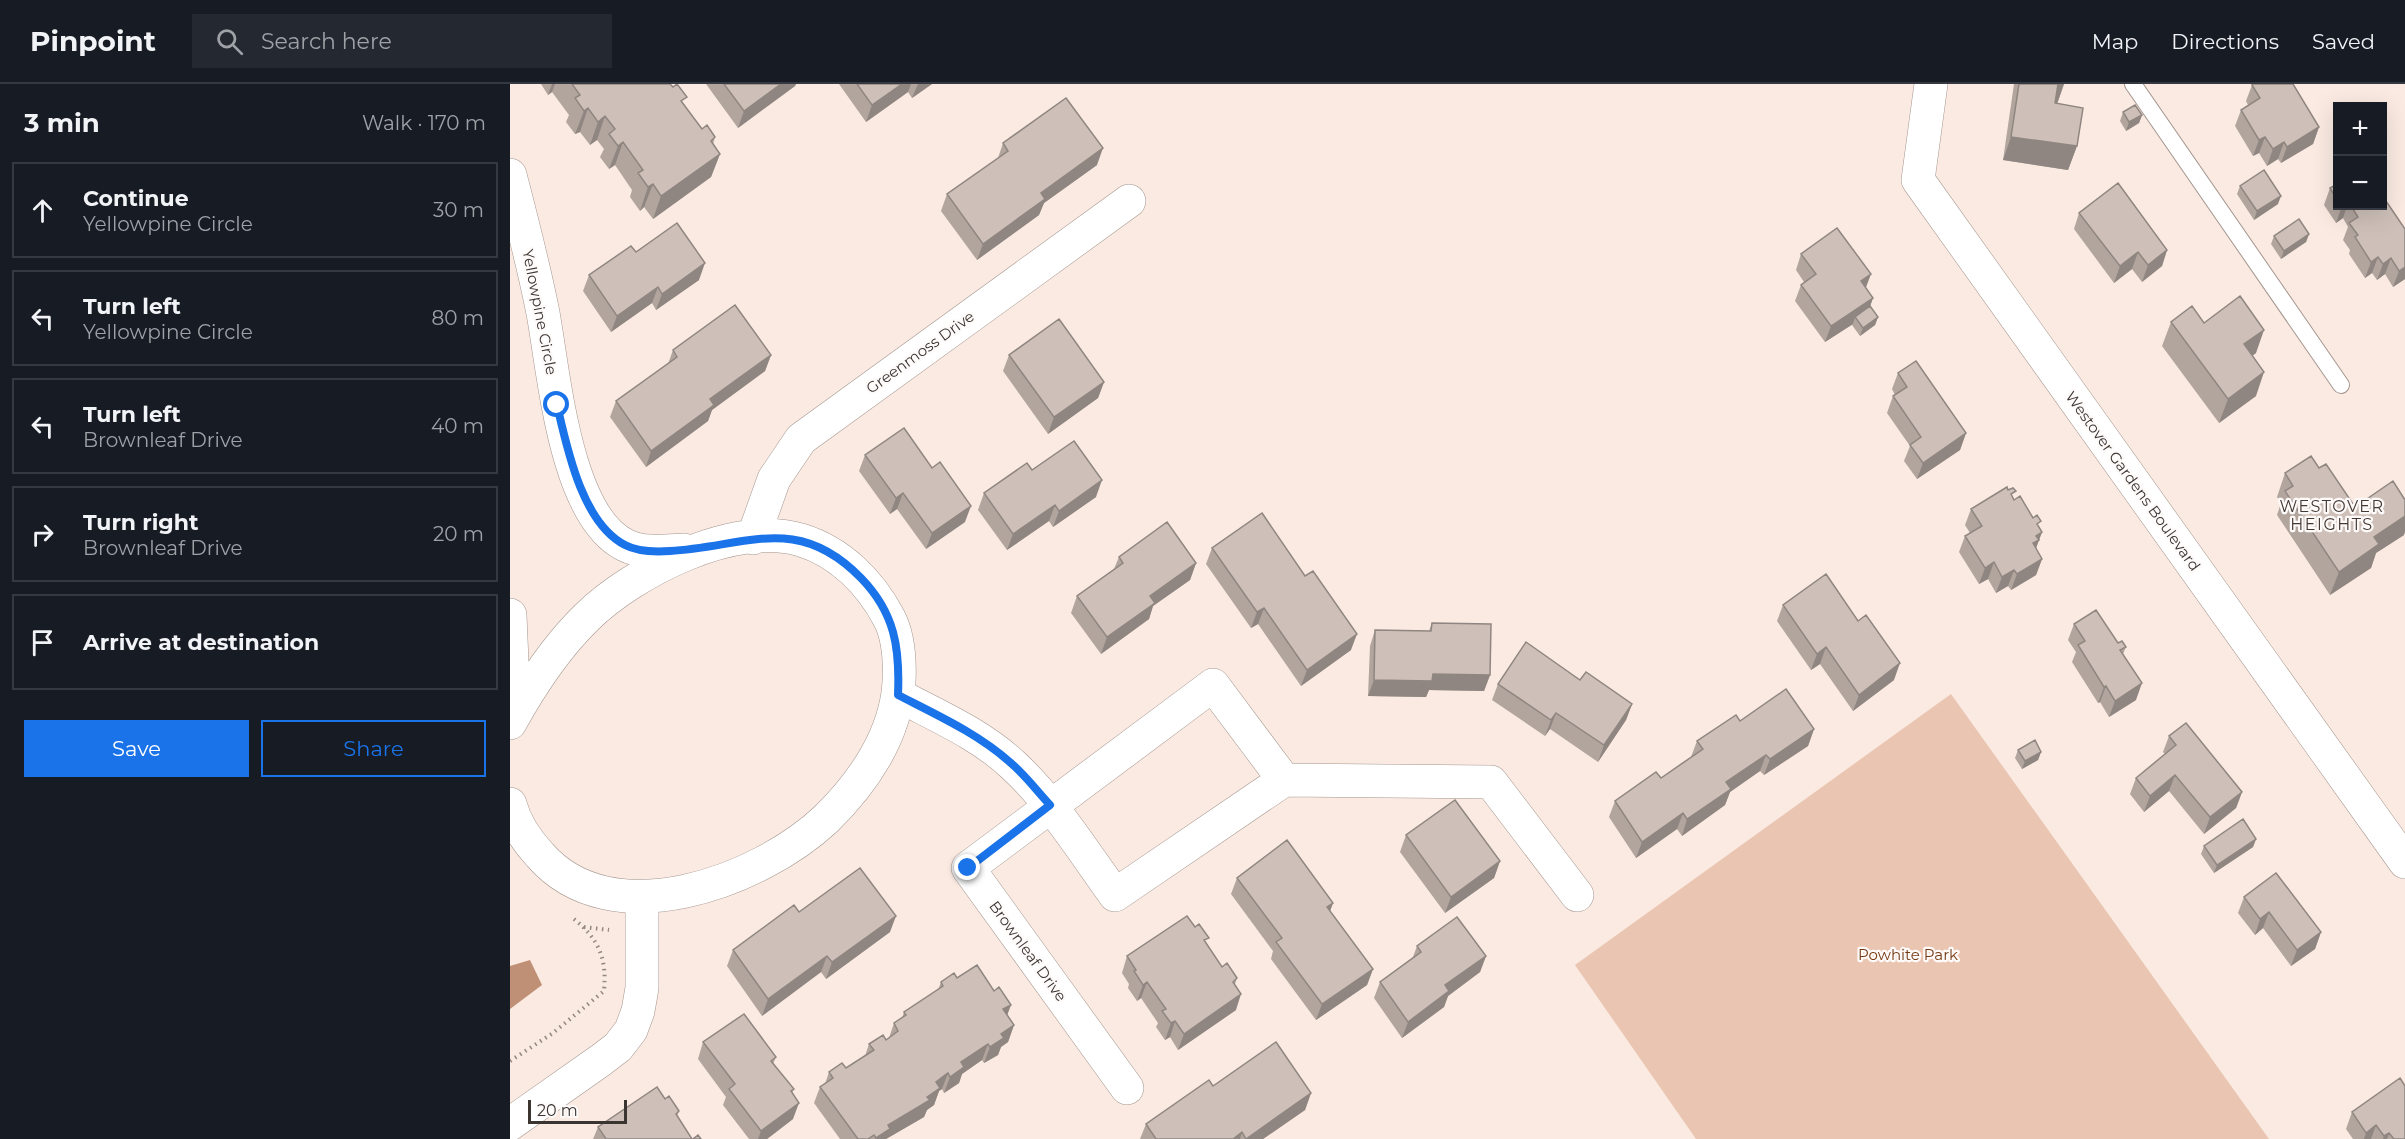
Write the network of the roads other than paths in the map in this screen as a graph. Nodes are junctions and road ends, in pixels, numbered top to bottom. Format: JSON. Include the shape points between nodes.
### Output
{"nodes":[{"id":1,"x":1931,"y":84,"type":"edge"},
{"id":2,"x":2133,"y":84,"type":"edge"},
{"id":3,"x":514,"y":189,"type":"edge"},
{"id":4,"x":1129,"y":201,"type":"dead end"},
{"id":5,"x":510,"y":276,"type":"edge"},
{"id":6,"x":2341,"y":385,"type":"dead end"},
{"id":7,"x":753,"y":538,"type":"junction"},
{"id":8,"x":696,"y":550,"type":"junction"},
{"id":9,"x":510,"y":615,"type":"edge"},
{"id":10,"x":898,"y":695,"type":"junction"},
{"id":11,"x":510,"y":704,"type":"edge"},
{"id":12,"x":510,"y":723,"type":"edge"},
{"id":13,"x":1284,"y":780,"type":"junction"},
{"id":14,"x":510,"y":804,"type":"edge"},
{"id":15,"x":1050,"y":805,"type":"junction"},
{"id":16,"x":2405,"y":862,"type":"edge"},
{"id":17,"x":1577,"y":895,"type":"dead end"},
{"id":18,"x":642,"y":898,"type":"junction"},
{"id":19,"x":1127,"y":1088,"type":"dead end"},
{"id":20,"x":510,"y":1125,"type":"edge"}],
"edges":[{"from":1,"to":16,"type":"street","name":"Westover Gardens Boulevard","via":[[1918,180]]},
{"from":2,"to":6,"type":"lane"},
{"from":3,"to":5,"type":"street","name":"Yellowpine Circle"},
{"from":3,"to":8,"type":"street","name":"Yellowpine Circle","via":[[543,313],[566,444],[591,507],[606,529],[625,545],[658,552]]},
{"from":4,"to":7,"type":"street","name":"Greenmoss Drive","via":[[801,439],[774,479]]},
{"from":7,"to":8,"type":"street","name":"Yellowpine Circle"},
{"from":7,"to":10,"type":"street","name":"Yellowpine Circle","via":[[800,540],[850,566],[868,585],[891,621],[896,637]]},
{"from":8,"to":12,"type":"street","name":"Yellowpine Circle","via":[[651,570],[589,615],[541,671]]},
{"from":9,"to":11,"type":"street"},
{"from":10,"to":15,"type":"street","via":[[998,752]]},
{"from":10,"to":18,"type":"street","name":"Yellowpine Circle","via":[[886,738],[873,760],[843,801],[808,834],[771,858],[719,881]]},
{"from":13,"to":15,"type":"street","via":[[1115,895]]},
{"from":13,"to":15,"type":"street","name":"Brownleaf Drive","via":[[1213,685]]},
{"from":13,"to":17,"type":"street","via":[[1491,782]]},
{"from":14,"to":18,"type":"street","name":"Yellowpine Circle","via":[[531,845],[565,877],[603,894]]},
{"from":15,"to":19,"type":"street","name":"Brownleaf Drive","via":[[968,868]]},
{"from":18,"to":20,"type":"street","via":[[642,988],[631,1030],[618,1047]]}]}
